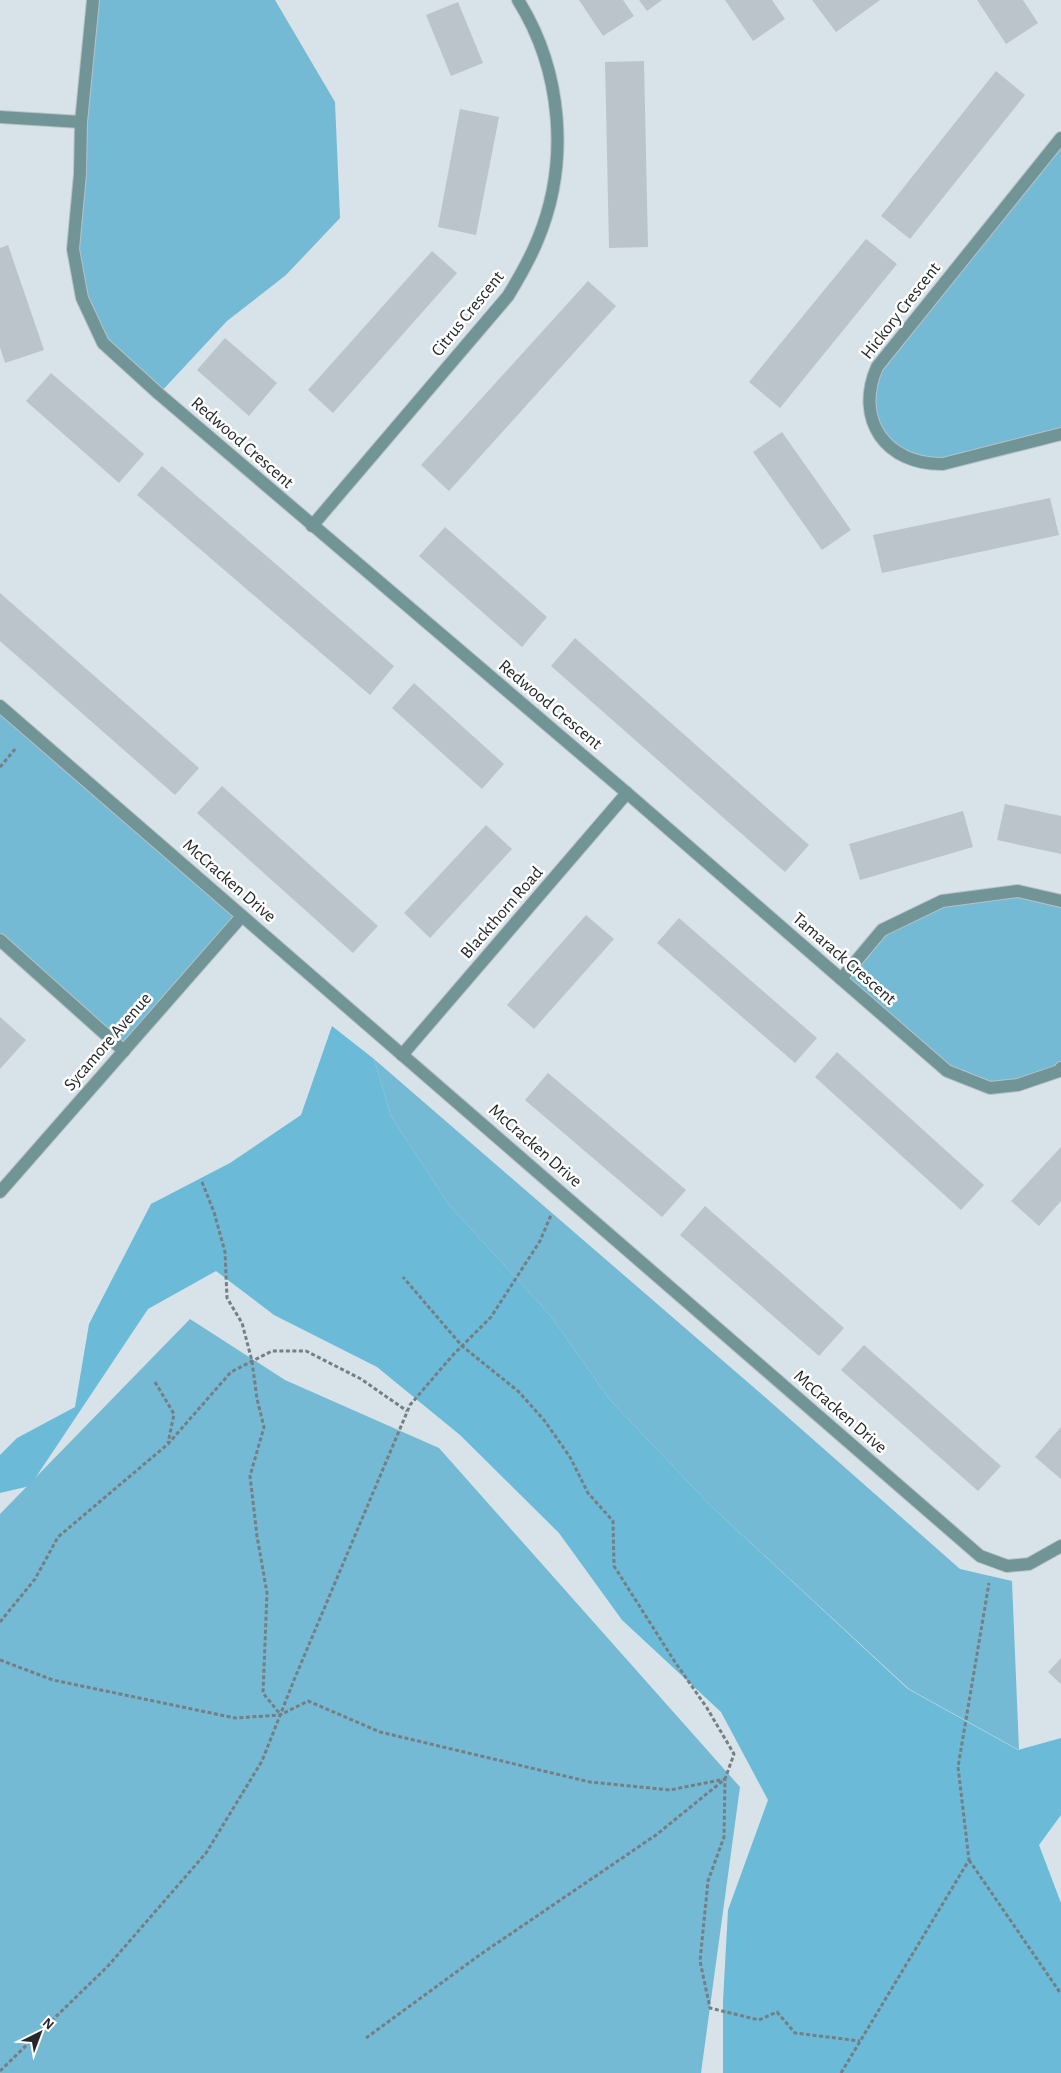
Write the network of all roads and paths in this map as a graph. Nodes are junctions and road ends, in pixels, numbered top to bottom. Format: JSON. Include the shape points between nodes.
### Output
{"nodes":[{"id":1,"x":93,"y":0,"type":"edge"},
{"id":2,"x":518,"y":0,"type":"edge"},
{"id":3,"x":0,"y":117,"type":"edge"},
{"id":4,"x":81,"y":122,"type":"junction"},
{"id":5,"x":1061,"y":138,"type":"edge"},
{"id":6,"x":1061,"y":434,"type":"edge"},
{"id":7,"x":312,"y":526,"type":"junction"},
{"id":8,"x":0,"y":706,"type":"edge"},
{"id":9,"x":627,"y":793,"type":"junction"},
{"id":10,"x":1061,"y":901,"type":"edge"},
{"id":11,"x":242,"y":916,"type":"junction"},
{"id":12,"x":0,"y":940,"type":"edge"},
{"id":13,"x":841,"y":979,"type":"junction"},
{"id":14,"x":124,"y":1051,"type":"junction"},
{"id":15,"x":402,"y":1055,"type":"junction"},
{"id":16,"x":1061,"y":1068,"type":"edge"},
{"id":17,"x":202,"y":1182,"type":"dead end"},
{"id":18,"x":0,"y":1192,"type":"edge"},
{"id":19,"x":561,"y":1192,"type":"junction"},
{"id":20,"x":403,"y":1277,"type":"dead end"},
{"id":21,"x":462,"y":1346,"type":"junction"},
{"id":22,"x":252,"y":1361,"type":"junction"},
{"id":23,"x":155,"y":1382,"type":"dead end"},
{"id":24,"x":408,"y":1411,"type":"junction"},
{"id":25,"x":168,"y":1444,"type":"junction"},
{"id":26,"x":1061,"y":1546,"type":"edge"},
{"id":27,"x":996,"y":1562,"type":"junction"},
{"id":28,"x":0,"y":1622,"type":"edge"},
{"id":29,"x":0,"y":1660,"type":"edge"},
{"id":30,"x":280,"y":1715,"type":"junction"},
{"id":31,"x":726,"y":1779,"type":"junction"},
{"id":32,"x":970,"y":1860,"type":"junction"},
{"id":33,"x":1061,"y":1994,"type":"edge"},
{"id":34,"x":366,"y":2038,"type":"dead end"},
{"id":35,"x":860,"y":2041,"type":"junction"},
{"id":36,"x":0,"y":2070,"type":"edge"},
{"id":37,"x":841,"y":2073,"type":"edge"}],
"edges":[{"from":1,"to":4,"type":"street","name":"Redwood Crescent"},
{"from":2,"to":7,"type":"street","name":"Citrus Crescent","via":[[543,50],[556,111],[555,174],[539,238],[508,296]]},
{"from":3,"to":4,"type":"street"},
{"from":4,"to":7,"type":"street","name":"Redwood Crescent","via":[[73,249],[82,298],[103,343]]},
{"from":5,"to":6,"type":"street","name":"Hickory Crescent","via":[[877,367],[869,394],[874,425],[888,446],[912,461],[943,464]]},
{"from":7,"to":9,"type":"street","name":"Redwood Crescent"},
{"from":8,"to":11,"type":"street","name":"McCracken Drive"},
{"from":9,"to":13,"type":"street","name":"Tamarack Crescent"},
{"from":9,"to":15,"type":"street","name":"Blackthorn Road"},
{"from":10,"to":13,"type":"street","via":[[1018,890],[942,900],[882,930]]},
{"from":11,"to":14,"type":"street","name":"Sycamore Avenue"},
{"from":11,"to":15,"type":"street","name":"McCracken Drive"},
{"from":12,"to":14,"type":"street"},
{"from":13,"to":16,"type":"street","name":"Tamarack Crescent","via":[[947,1070],[990,1088],[1018,1085]]},
{"from":14,"to":18,"type":"street","name":"Sycamore Avenue"},
{"from":15,"to":19,"type":"street","name":"McCracken Drive"},
{"from":17,"to":22,"type":"path","via":[[224,1252],[227,1298],[242,1323]]},
{"from":19,"to":21,"type":"path","via":[[540,1241],[516,1279],[491,1317]]},
{"from":19,"to":27,"type":"street","name":"McCracken Drive","via":[[980,1556]]},
{"from":20,"to":21,"type":"path"},
{"from":21,"to":24,"type":"path"},
{"from":21,"to":31,"type":"path","via":[[518,1391],[544,1420],[570,1456],[588,1492],[613,1521],[614,1566],[734,1754]]},
{"from":22,"to":24,"type":"path","via":[[272,1351],[306,1351],[361,1379]]},
{"from":22,"to":25,"type":"path","via":[[231,1372]]},
{"from":22,"to":30,"type":"path","via":[[256,1399],[264,1426],[250,1476],[267,1593],[263,1693]]},
{"from":23,"to":25,"type":"path","via":[[174,1414]]},
{"from":24,"to":30,"type":"path"},
{"from":25,"to":28,"type":"path","via":[[58,1537],[35,1580]]},
{"from":26,"to":27,"type":"street","name":"McCracken Drive","via":[[1028,1564],[1007,1566]]},
{"from":27,"to":32,"type":"path","via":[[989,1584],[958,1767]]},
{"from":29,"to":30,"type":"path","via":[[53,1680],[236,1718]]},
{"from":30,"to":31,"type":"path","via":[[308,1700],[380,1732],[590,1782],[670,1790]]},
{"from":30,"to":36,"type":"path","via":[[262,1762],[206,1853],[108,1966]]},
{"from":31,"to":34,"type":"path","via":[[656,1835],[480,1954]]},
{"from":31,"to":35,"type":"path","via":[[724,1837],[708,1882],[700,1961],[710,2008],[759,2020],[777,2012],[795,2033]]},
{"from":32,"to":33,"type":"path"},
{"from":32,"to":35,"type":"path"},
{"from":35,"to":37,"type":"path"}]}
